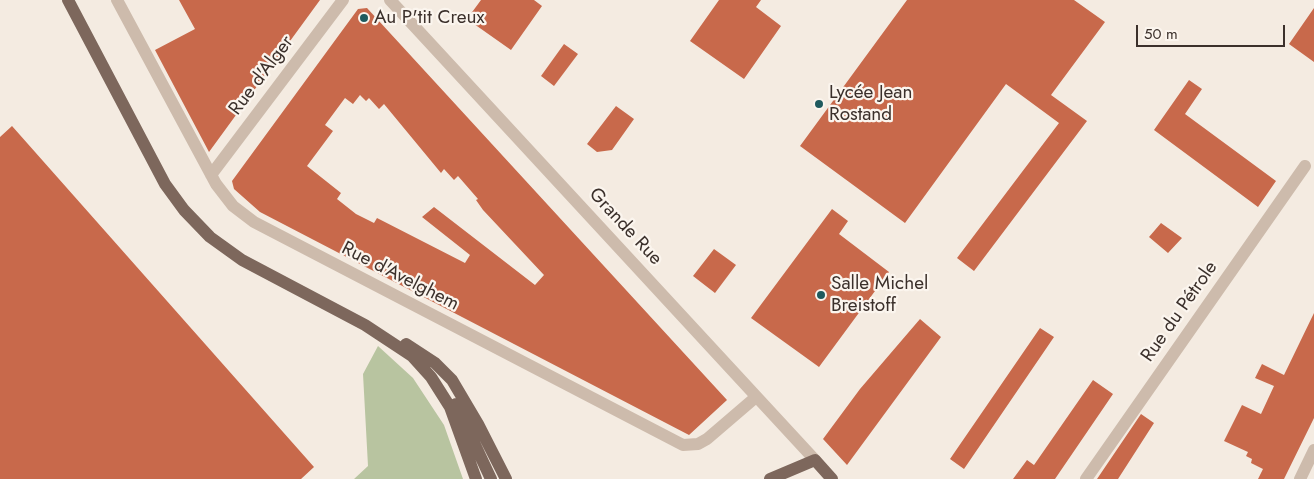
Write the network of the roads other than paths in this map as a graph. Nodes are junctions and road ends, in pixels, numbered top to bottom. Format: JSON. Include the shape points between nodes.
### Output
{"nodes":[{"id":1,"x":68,"y":0,"type":"edge"},
{"id":2,"x":117,"y":0,"type":"edge"},
{"id":3,"x":343,"y":0,"type":"edge"},
{"id":4,"x":390,"y":0,"type":"edge"},
{"id":5,"x":1304,"y":166,"type":"dead end"},
{"id":6,"x":211,"y":175,"type":"junction"},
{"id":7,"x":365,"y":325,"type":"junction"},
{"id":8,"x":412,"y":356,"type":"junction"},
{"id":9,"x":756,"y":397,"type":"junction"},
{"id":10,"x":1314,"y":450,"type":"edge"},
{"id":11,"x":815,"y":460,"type":"junction"},
{"id":12,"x":476,"y":479,"type":"edge"},
{"id":13,"x":491,"y":479,"type":"edge"},
{"id":14,"x":506,"y":479,"type":"edge"},
{"id":15,"x":770,"y":479,"type":"edge"},
{"id":16,"x":832,"y":479,"type":"edge"},
{"id":17,"x":1086,"y":479,"type":"edge"},
{"id":18,"x":1300,"y":479,"type":"edge"}],
"edges":[{"from":1,"to":7,"type":"main road","via":[[165,184],[196,223],[247,263]]},
{"from":2,"to":6,"type":"street","name":"Rue d'Avelghem"},
{"from":3,"to":6,"type":"street","name":"Rue d'Alger"},
{"from":4,"to":9,"type":"street","name":"Grande Rue"},
{"from":5,"to":17,"type":"street","name":"Rue du Pétrole"},
{"from":6,"to":9,"type":"street","name":"Rue d'Avelghem","via":[[233,206],[254,222],[677,442],[691,445],[707,439]]},
{"from":7,"to":8,"type":"main road"},
{"from":7,"to":14,"type":"main road","via":[[412,346],[443,370],[460,393]]},
{"from":8,"to":12,"type":"main road","via":[[431,376],[450,407]]},
{"from":8,"to":13,"type":"main road","via":[[435,377],[457,405]]},
{"from":9,"to":11,"type":"street","name":"Grande Rue"},
{"from":10,"to":18,"type":"street"},
{"from":11,"to":15,"type":"main road"},
{"from":11,"to":16,"type":"main road","name":"Grande Rue"}]}
